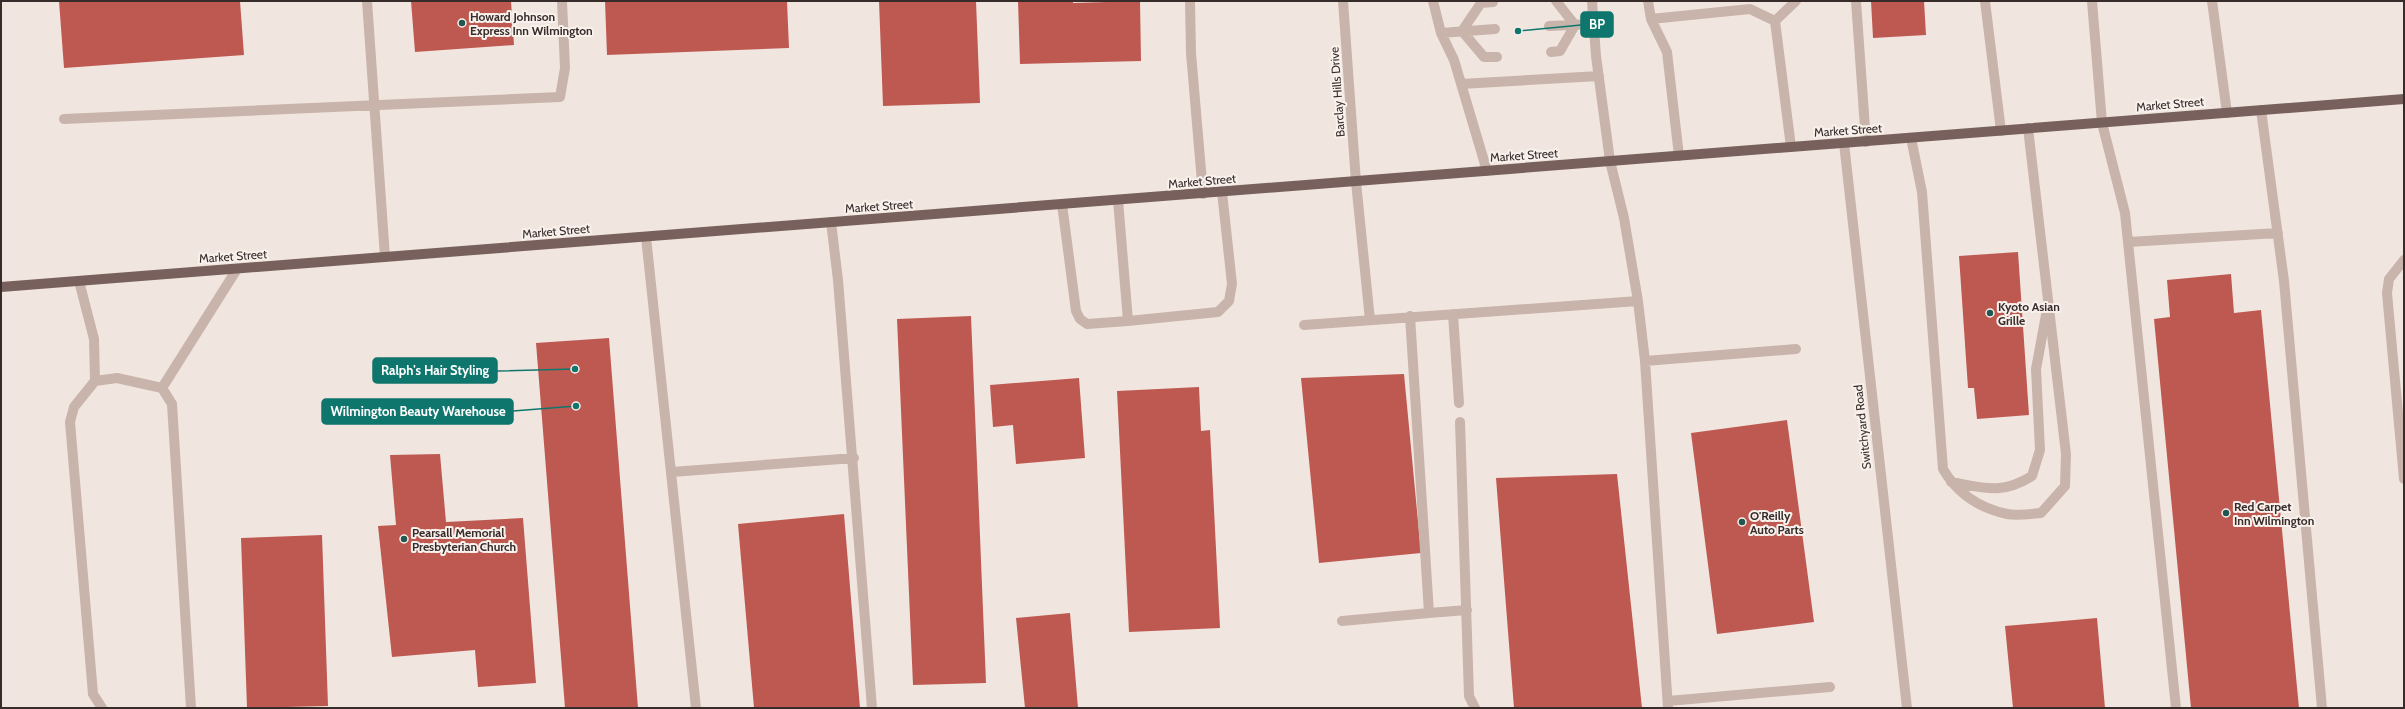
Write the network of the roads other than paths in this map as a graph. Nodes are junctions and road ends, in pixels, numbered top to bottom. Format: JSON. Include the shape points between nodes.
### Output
{"nodes":[{"id":1,"x":367,"y":1,"type":"edge"},
{"id":2,"x":562,"y":1,"type":"edge"},
{"id":3,"x":1190,"y":1,"type":"edge"},
{"id":4,"x":1343,"y":1,"type":"edge"},
{"id":5,"x":1433,"y":1,"type":"edge"},
{"id":6,"x":1556,"y":1,"type":"edge"},
{"id":7,"x":1592,"y":1,"type":"edge"},
{"id":8,"x":1648,"y":1,"type":"edge"},
{"id":9,"x":1796,"y":1,"type":"edge"},
{"id":10,"x":1856,"y":1,"type":"edge"},
{"id":11,"x":1985,"y":1,"type":"edge"},
{"id":12,"x":2092,"y":1,"type":"edge"},
{"id":13,"x":2212,"y":1,"type":"edge"},
{"id":14,"x":1493,"y":2,"type":"dead end"},
{"id":15,"x":1750,"y":5,"type":"edge"},
{"id":16,"x":1651,"y":19,"type":"junction"},
{"id":17,"x":1775,"y":21,"type":"junction"},
{"id":18,"x":1593,"y":24,"type":"junction"},
{"id":19,"x":1576,"y":25,"type":"junction"},
{"id":20,"x":1548,"y":26,"type":"dead end"},
{"id":21,"x":1495,"y":29,"type":"dead end"},
{"id":22,"x":1462,"y":31,"type":"junction"},
{"id":23,"x":1441,"y":33,"type":"junction"},
{"id":24,"x":1550,"y":52,"type":"dead end"},
{"id":25,"x":1496,"y":57,"type":"dead end"},
{"id":26,"x":1599,"y":76,"type":"junction"},
{"id":27,"x":1461,"y":84,"type":"junction"},
{"id":28,"x":2404,"y":99,"type":"edge"},
{"id":29,"x":373,"y":106,"type":"junction"},
{"id":30,"x":2261,"y":110,"type":"junction"},
{"id":31,"x":2227,"y":113,"type":"junction"},
{"id":32,"x":64,"y":120,"type":"dead end"},
{"id":33,"x":2102,"y":123,"type":"junction"},
{"id":34,"x":2028,"y":128,"type":"junction"},
{"id":35,"x":2001,"y":131,"type":"junction"},
{"id":36,"x":1911,"y":138,"type":"junction"},
{"id":37,"x":1866,"y":142,"type":"junction"},
{"id":38,"x":1844,"y":143,"type":"junction"},
{"id":39,"x":1791,"y":147,"type":"junction"},
{"id":40,"x":1679,"y":156,"type":"junction"},
{"id":41,"x":1610,"y":161,"type":"junction"},
{"id":42,"x":1487,"y":170,"type":"junction"},
{"id":43,"x":1356,"y":182,"type":"junction"},
{"id":44,"x":1222,"y":192,"type":"junction"},
{"id":45,"x":1203,"y":194,"type":"junction"},
{"id":46,"x":1118,"y":200,"type":"junction"},
{"id":47,"x":1062,"y":204,"type":"junction"},
{"id":48,"x":831,"y":222,"type":"junction"},
{"id":49,"x":2278,"y":233,"type":"junction"},
{"id":50,"x":646,"y":237,"type":"junction"},
{"id":51,"x":2128,"y":242,"type":"junction"},
{"id":52,"x":385,"y":257,"type":"junction"},
{"id":53,"x":2404,"y":260,"type":"edge"},
{"id":54,"x":237,"y":269,"type":"junction"},
{"id":55,"x":79,"y":281,"type":"junction"},
{"id":56,"x":1,"y":287,"type":"edge"},
{"id":57,"x":1638,"y":301,"type":"junction"},
{"id":58,"x":2048,"y":308,"type":"junction"},
{"id":59,"x":1453,"y":314,"type":"junction"},
{"id":60,"x":1410,"y":316,"type":"junction"},
{"id":61,"x":1370,"y":320,"type":"junction"},
{"id":62,"x":1128,"y":321,"type":"junction"},
{"id":63,"x":1304,"y":325,"type":"dead end"},
{"id":64,"x":1796,"y":349,"type":"dead end"},
{"id":65,"x":1645,"y":361,"type":"junction"},
{"id":66,"x":95,"y":381,"type":"junction"},
{"id":67,"x":162,"y":388,"type":"junction"},
{"id":68,"x":1459,"y":403,"type":"dead end"},
{"id":69,"x":1460,"y":422,"type":"dead end"},
{"id":70,"x":854,"y":458,"type":"junction"},
{"id":71,"x":672,"y":472,"type":"junction"},
{"id":72,"x":2404,"y":479,"type":"edge"},
{"id":73,"x":1951,"y":482,"type":"junction"},
{"id":74,"x":1466,"y":610,"type":"junction"},
{"id":75,"x":1429,"y":613,"type":"junction"},
{"id":76,"x":1342,"y":621,"type":"dead end"},
{"id":77,"x":1830,"y":687,"type":"dead end"},
{"id":78,"x":1668,"y":705,"type":"edge"},
{"id":79,"x":102,"y":708,"type":"edge"},
{"id":80,"x":191,"y":708,"type":"edge"},
{"id":81,"x":696,"y":708,"type":"edge"},
{"id":82,"x":872,"y":708,"type":"edge"},
{"id":83,"x":1475,"y":708,"type":"edge"},
{"id":84,"x":1907,"y":708,"type":"edge"},
{"id":85,"x":2176,"y":708,"type":"edge"},
{"id":86,"x":2322,"y":708,"type":"edge"}],
"edges":[{"from":1,"to":29,"type":"street"},
{"from":2,"to":29,"type":"street","via":[[565,68],[560,98]]},
{"from":3,"to":45,"type":"street","via":[[1191,53]]},
{"from":4,"to":43,"type":"street","name":"Barclay Hills Drive"},
{"from":5,"to":23,"type":"street"},
{"from":6,"to":19,"type":"street"},
{"from":7,"to":18,"type":"street"},
{"from":8,"to":16,"type":"street"},
{"from":9,"to":17,"type":"street"},
{"from":10,"to":37,"type":"street"},
{"from":11,"to":35,"type":"street"},
{"from":12,"to":33,"type":"street"},
{"from":13,"to":31,"type":"street"},
{"from":14,"to":22,"type":"street","via":[[1481,3]]},
{"from":15,"to":16,"type":"street"},
{"from":15,"to":17,"type":"street"},
{"from":16,"to":40,"type":"street","via":[[1667,52]]},
{"from":17,"to":39,"type":"street"},
{"from":18,"to":19,"type":"street"},
{"from":18,"to":26,"type":"street"},
{"from":19,"to":20,"type":"street"},
{"from":19,"to":24,"type":"street","via":[[1560,51]]},
{"from":21,"to":22,"type":"street"},
{"from":22,"to":23,"type":"street"},
{"from":22,"to":25,"type":"street","via":[[1484,58]]},
{"from":23,"to":27,"type":"street","via":[[1454,60]]},
{"from":26,"to":27,"type":"street"},
{"from":26,"to":41,"type":"street"},
{"from":27,"to":42,"type":"street"},
{"from":28,"to":30,"type":"main road","name":"Market Street"},
{"from":29,"to":32,"type":"street"},
{"from":29,"to":52,"type":"street"},
{"from":30,"to":31,"type":"main road","name":"Market Street"},
{"from":30,"to":49,"type":"street"},
{"from":31,"to":33,"type":"main road","name":"Market Street"},
{"from":33,"to":34,"type":"main road","name":"Market Street"},
{"from":33,"to":51,"type":"street","via":[[2125,213]]},
{"from":34,"to":35,"type":"main road","name":"Market Street"},
{"from":34,"to":58,"type":"street"},
{"from":35,"to":36,"type":"main road","name":"Market Street"},
{"from":36,"to":37,"type":"main road","name":"Market Street"},
{"from":36,"to":73,"type":"street","via":[[1922,192],[1943,468]]},
{"from":37,"to":38,"type":"main road","name":"Market Street"},
{"from":38,"to":39,"type":"main road","name":"Market Street"},
{"from":38,"to":84,"type":"street","name":"Switchyard Road"},
{"from":39,"to":40,"type":"main road","name":"Market Street"},
{"from":40,"to":41,"type":"main road","name":"Market Street"},
{"from":41,"to":42,"type":"main road","name":"Market Street"},
{"from":41,"to":57,"type":"street","via":[[1624,218]]},
{"from":42,"to":43,"type":"main road","name":"Market Street"},
{"from":43,"to":44,"type":"main road","name":"Market Street"},
{"from":43,"to":61,"type":"street","name":"Barclay Hills Drive"},
{"from":44,"to":45,"type":"main road","name":"Market Street"},
{"from":44,"to":62,"type":"street","via":[[1232,284],[1229,301],[1218,312]]},
{"from":45,"to":46,"type":"main road","name":"Market Street"},
{"from":46,"to":47,"type":"main road","name":"Market Street"},
{"from":46,"to":62,"type":"street"},
{"from":47,"to":48,"type":"main road","name":"Market Street"},
{"from":47,"to":62,"type":"street","via":[[1078,315],[1087,324]]},
{"from":48,"to":50,"type":"main road","name":"Market Street"},
{"from":48,"to":70,"type":"street"},
{"from":49,"to":51,"type":"street"},
{"from":49,"to":86,"type":"street","via":[[2313,583]]},
{"from":50,"to":52,"type":"main road","name":"Market Street"},
{"from":50,"to":71,"type":"street"},
{"from":51,"to":85,"type":"street"},
{"from":52,"to":54,"type":"main road","name":"Market Street"},
{"from":53,"to":72,"type":"street","via":[[2389,279],[2387,293]]},
{"from":54,"to":55,"type":"main road","name":"Market Street"},
{"from":54,"to":67,"type":"street"},
{"from":55,"to":56,"type":"main road","name":"Market Street"},
{"from":55,"to":66,"type":"street","via":[[94,339]]},
{"from":57,"to":59,"type":"street"},
{"from":57,"to":65,"type":"street"},
{"from":58,"to":73,"type":"street","via":[[2036,369],[2040,450],[2032,476],[2016,486],[1992,489]]},
{"from":58,"to":73,"type":"street","via":[[2066,454],[2065,486],[2041,513],[2007,514],[1968,499]]},
{"from":59,"to":60,"type":"street"},
{"from":59,"to":68,"type":"street"},
{"from":60,"to":61,"type":"street"},
{"from":60,"to":75,"type":"street"},
{"from":61,"to":63,"type":"street"},
{"from":64,"to":65,"type":"street"},
{"from":65,"to":78,"type":"street"},
{"from":66,"to":67,"type":"street","via":[[117,378]]},
{"from":66,"to":79,"type":"street","via":[[74,407],[70,422],[93,694]]},
{"from":67,"to":80,"type":"street","via":[[172,404]]},
{"from":69,"to":74,"type":"street"},
{"from":70,"to":71,"type":"street"},
{"from":70,"to":82,"type":"street"},
{"from":71,"to":81,"type":"street"},
{"from":74,"to":75,"type":"street"},
{"from":74,"to":83,"type":"street","via":[[1469,696]]},
{"from":75,"to":76,"type":"street"},
{"from":77,"to":78,"type":"street"}]}
